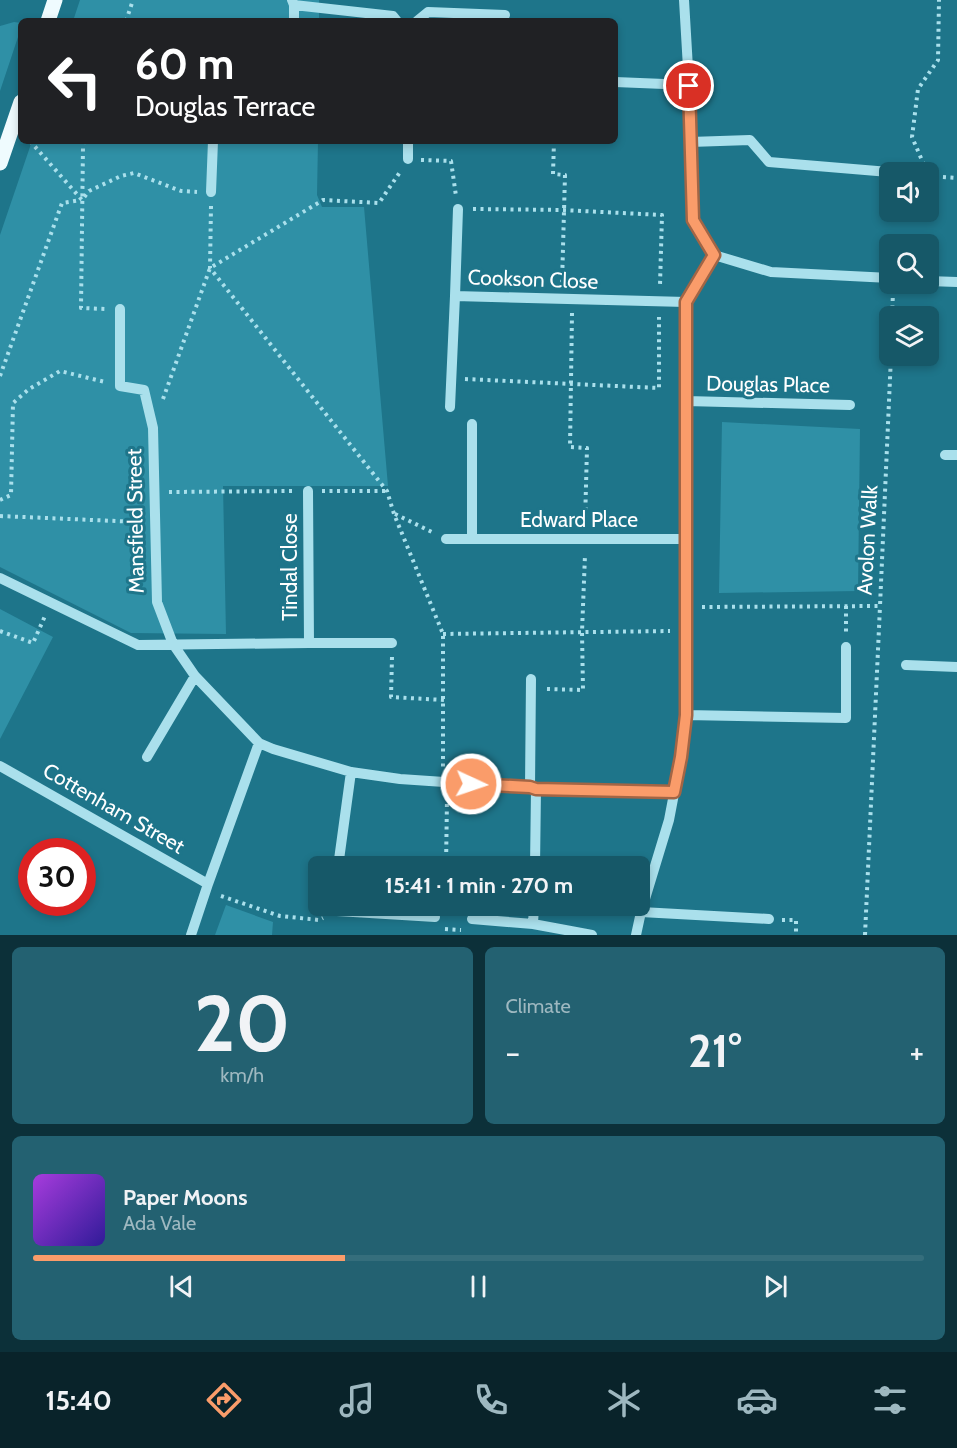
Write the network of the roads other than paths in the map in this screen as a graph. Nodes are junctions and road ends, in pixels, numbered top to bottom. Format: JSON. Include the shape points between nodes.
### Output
{"nodes":[{"id":1,"x":55,"y":0,"type":"edge"},
{"id":2,"x":684,"y":0,"type":"edge"},
{"id":3,"x":293,"y":3,"type":"edge"},
{"id":4,"x":505,"y":15,"type":"dead end"},
{"id":5,"x":49,"y":18,"type":"edge"},
{"id":6,"x":294,"y":18,"type":"edge"},
{"id":7,"x":395,"y":18,"type":"edge"},
{"id":8,"x":421,"y":18,"type":"edge"},
{"id":9,"x":618,"y":82,"type":"edge"},
{"id":10,"x":689,"y":86,"type":"junction"},
{"id":11,"x":18,"y":111,"type":"edge"},
{"id":12,"x":690,"y":142,"type":"junction"},
{"id":13,"x":213,"y":144,"type":"edge"},
{"id":14,"x":408,"y":144,"type":"edge"},
{"id":15,"x":408,"y":159,"type":"road end"},
{"id":16,"x":0,"y":164,"type":"edge"},
{"id":17,"x":879,"y":171,"type":"edge"},
{"id":18,"x":211,"y":192,"type":"road end"},
{"id":19,"x":458,"y":209,"type":"road end"},
{"id":20,"x":714,"y":255,"type":"junction"},
{"id":21,"x":879,"y":278,"type":"edge"},
{"id":22,"x":939,"y":281,"type":"edge"},
{"id":23,"x":957,"y":282,"type":"edge"},
{"id":24,"x":455,"y":296,"type":"junction"},
{"id":25,"x":686,"y":302,"type":"junction"},
{"id":26,"x":120,"y":309,"type":"road end"},
{"id":27,"x":686,"y":401,"type":"junction"},
{"id":28,"x":850,"y":405,"type":"dead end"},
{"id":29,"x":450,"y":407,"type":"dead end"},
{"id":30,"x":472,"y":424,"type":"dead end"},
{"id":31,"x":945,"y":455,"type":"dead end"},
{"id":32,"x":957,"y":455,"type":"edge"},
{"id":33,"x":308,"y":491,"type":"road end"},
{"id":34,"x":446,"y":539,"type":"road end"},
{"id":35,"x":472,"y":539,"type":"junction"},
{"id":36,"x":686,"y":539,"type":"junction"},
{"id":37,"x":0,"y":578,"type":"edge"},
{"id":38,"x":392,"y":643,"type":"road end"},
{"id":39,"x":173,"y":644,"type":"junction"},
{"id":40,"x":309,"y":644,"type":"junction"},
{"id":41,"x":846,"y":647,"type":"road end"},
{"id":42,"x":906,"y":665,"type":"dead end"},
{"id":43,"x":957,"y":666,"type":"edge"},
{"id":44,"x":195,"y":676,"type":"junction"},
{"id":45,"x":531,"y":684,"type":"road end"},
{"id":46,"x":686,"y":715,"type":"junction"},
{"id":47,"x":259,"y":743,"type":"junction"},
{"id":48,"x":147,"y":757,"type":"dead end"},
{"id":49,"x":0,"y":766,"type":"edge"},
{"id":50,"x":351,"y":772,"type":"junction"},
{"id":51,"x":533,"y":788,"type":"junction"},
{"id":52,"x":674,"y":792,"type":"junction"},
{"id":53,"x":340,"y":856,"type":"edge"},
{"id":54,"x":535,"y":856,"type":"edge"},
{"id":55,"x":650,"y":882,"type":"edge"},
{"id":56,"x":207,"y":887,"type":"junction"},
{"id":57,"x":650,"y":913,"type":"edge"},
{"id":58,"x":424,"y":916,"type":"edge"},
{"id":59,"x":533,"y":916,"type":"edge"},
{"id":60,"x":640,"y":916,"type":"edge"},
{"id":61,"x":435,"y":917,"type":"road end"},
{"id":62,"x":472,"y":919,"type":"road end"},
{"id":63,"x":769,"y":920,"type":"road end"},
{"id":64,"x":533,"y":924,"type":"junction"},
{"id":65,"x":191,"y":935,"type":"edge"},
{"id":66,"x":592,"y":935,"type":"edge"},
{"id":67,"x":636,"y":935,"type":"edge"}],
"edges":[{"from":1,"to":5,"type":"main road"},
{"from":2,"to":10,"type":"street"},
{"from":3,"to":6,"type":"street"},
{"from":3,"to":7,"type":"street"},
{"from":4,"to":8,"type":"street","via":[[428,12]]},
{"from":9,"to":10,"type":"street"},
{"from":10,"to":12,"type":"street"},
{"from":11,"to":16,"type":"main road"},
{"from":12,"to":17,"type":"street","via":[[750,140],[769,162]]},
{"from":12,"to":20,"type":"street","via":[[693,220]]},
{"from":13,"to":18,"type":"street"},
{"from":14,"to":15,"type":"street"},
{"from":19,"to":24,"type":"street"},
{"from":20,"to":21,"type":"street","via":[[771,272]]},
{"from":20,"to":25,"type":"street"},
{"from":22,"to":23,"type":"street"},
{"from":24,"to":25,"type":"street","name":"Cookson Close"},
{"from":24,"to":29,"type":"street","name":"Cookson Close"},
{"from":25,"to":27,"type":"street"},
{"from":26,"to":39,"type":"street","name":"Mansfield Street","via":[[120,386],[144,390],[153,428],[156,603]]},
{"from":27,"to":28,"type":"street","name":"Douglas Place"},
{"from":27,"to":36,"type":"street"},
{"from":30,"to":35,"type":"street"},
{"from":31,"to":32,"type":"street"},
{"from":33,"to":40,"type":"street","name":"Tindal Close"},
{"from":34,"to":35,"type":"street","name":"Edward Place"},
{"from":35,"to":36,"type":"street","name":"Edward Place"},
{"from":36,"to":46,"type":"street"},
{"from":37,"to":39,"type":"street","name":"Tindal Close","via":[[138,645]]},
{"from":38,"to":40,"type":"street","name":"Tindal Close"},
{"from":39,"to":40,"type":"street","name":"Tindal Close"},
{"from":39,"to":44,"type":"street","name":"Mansfield Street"},
{"from":41,"to":46,"type":"street","via":[[846,718]]},
{"from":42,"to":43,"type":"street"},
{"from":44,"to":47,"type":"street","name":"Mansfield Street"},
{"from":44,"to":48,"type":"street"},
{"from":45,"to":51,"type":"street"},
{"from":46,"to":52,"type":"street"},
{"from":47,"to":50,"type":"street","name":"Mansfield Street"},
{"from":47,"to":56,"type":"street"},
{"from":49,"to":56,"type":"street","name":"Cottenham Street"},
{"from":50,"to":51,"type":"street","name":"Mansfield Street"},
{"from":50,"to":53,"type":"street"},
{"from":51,"to":52,"type":"street","name":"Mansfield Street"},
{"from":51,"to":54,"type":"street"},
{"from":52,"to":55,"type":"street"},
{"from":56,"to":65,"type":"street"},
{"from":57,"to":63,"type":"street"},
{"from":58,"to":61,"type":"street"},
{"from":59,"to":64,"type":"street"},
{"from":60,"to":67,"type":"street"},
{"from":62,"to":64,"type":"street"},
{"from":64,"to":66,"type":"street"}]}
